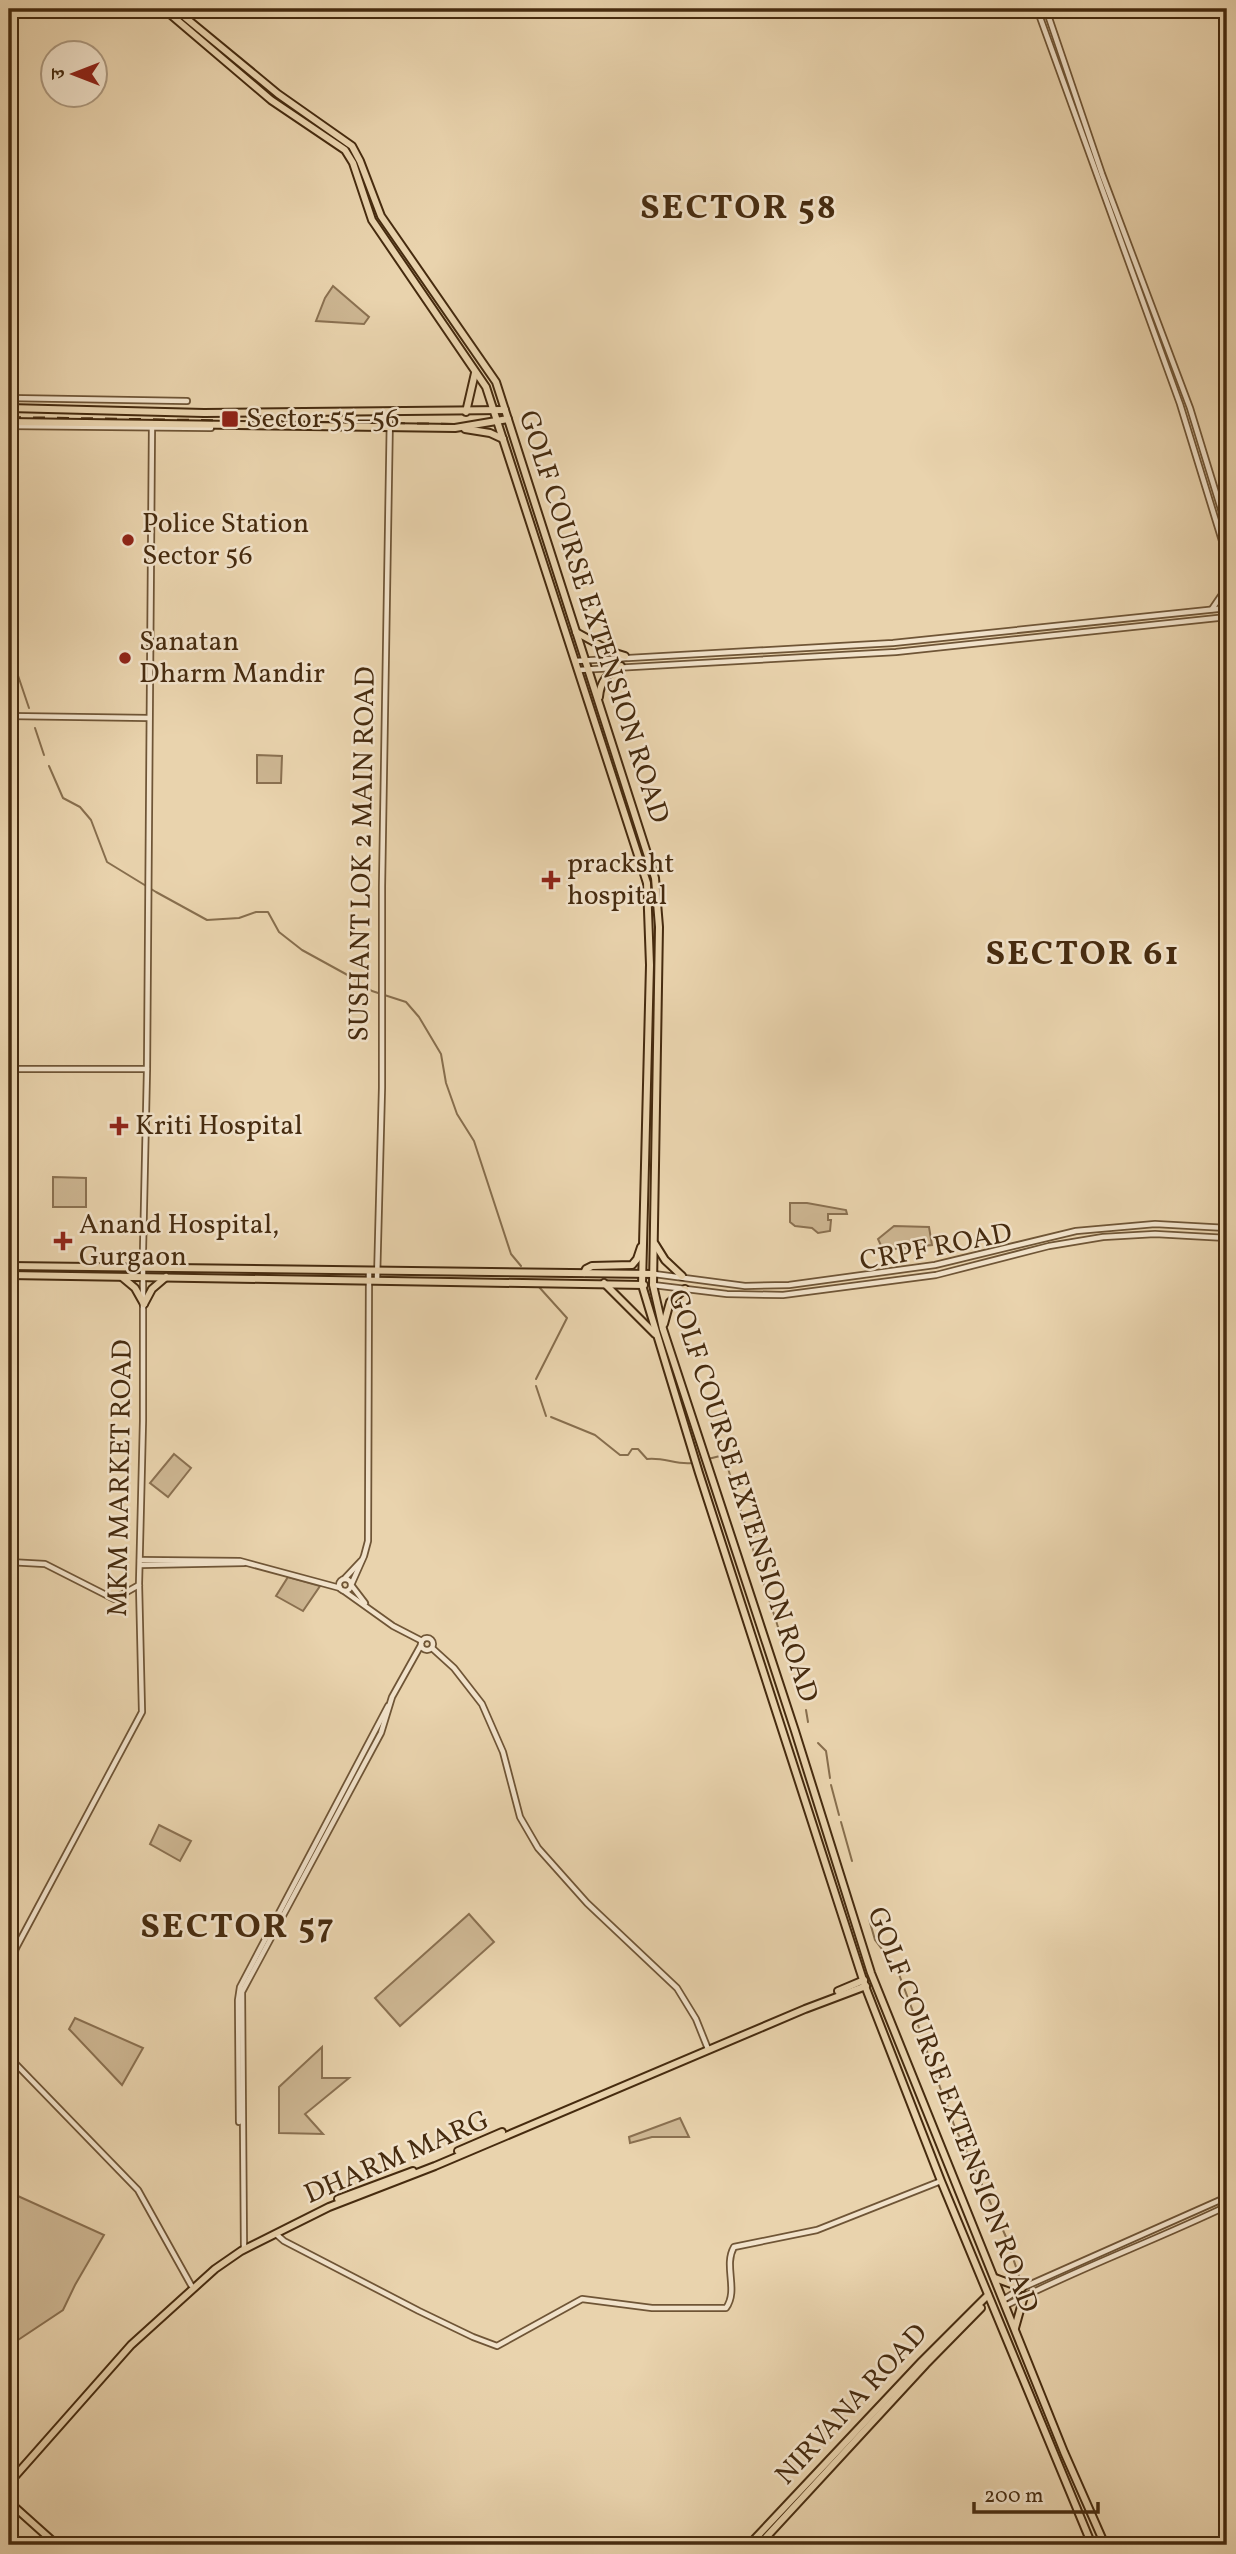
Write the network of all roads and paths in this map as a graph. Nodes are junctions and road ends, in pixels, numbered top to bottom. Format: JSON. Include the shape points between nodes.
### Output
{"nodes":[{"id":1,"x":164,"y":9,"type":"edge"},
{"id":2,"x":175,"y":9,"type":"edge"},
{"id":3,"x":1037,"y":9,"type":"edge"},
{"id":4,"x":1046,"y":9,"type":"edge"},
{"id":5,"x":475,"y":371,"type":"junction"},
{"id":6,"x":9,"y":398,"type":"edge"},
{"id":7,"x":187,"y":401,"type":"dead end"},
{"id":8,"x":9,"y":408,"type":"edge"},
{"id":9,"x":505,"y":410,"type":"junction"},
{"id":10,"x":275,"y":411,"type":"junction"},
{"id":11,"x":390,"y":412,"type":"junction"},
{"id":12,"x":466,"y":412,"type":"junction"},
{"id":13,"x":494,"y":412,"type":"junction"},
{"id":14,"x":508,"y":419,"type":"junction"},
{"id":15,"x":497,"y":421,"type":"junction"},
{"id":16,"x":9,"y":424,"type":"edge"},
{"id":17,"x":152,"y":426,"type":"junction"},
{"id":18,"x":276,"y":426,"type":"junction"},
{"id":19,"x":390,"y":427,"type":"junction"},
{"id":20,"x":211,"y":428,"type":"dead end"},
{"id":21,"x":455,"y":428,"type":"junction"},
{"id":22,"x":503,"y":439,"type":"junction"},
{"id":23,"x":1227,"y":529,"type":"edge"},
{"id":24,"x":1227,"y":556,"type":"edge"},
{"id":25,"x":1227,"y":587,"type":"edge"},
{"id":26,"x":1227,"y":608,"type":"edge"},
{"id":27,"x":1211,"y":610,"type":"junction"},
{"id":28,"x":1227,"y":617,"type":"edge"},
{"id":29,"x":576,"y":632,"type":"junction"},
{"id":30,"x":679,"y":654,"type":"junction"},
{"id":31,"x":625,"y":656,"type":"junction"},
{"id":32,"x":586,"y":660,"type":"junction"},
{"id":33,"x":576,"y":661,"type":"junction"},
{"id":34,"x":680,"y":664,"type":"junction"},
{"id":35,"x":621,"y":666,"type":"junction"},
{"id":36,"x":588,"y":668,"type":"junction"},
{"id":37,"x":579,"y":670,"type":"junction"},
{"id":38,"x":598,"y":700,"type":"junction"},
{"id":39,"x":9,"y":716,"type":"edge"},
{"id":40,"x":149,"y":718,"type":"junction"},
{"id":41,"x":9,"y":1069,"type":"edge"},
{"id":42,"x":147,"y":1069,"type":"junction"},
{"id":43,"x":1227,"y":1228,"type":"edge"},
{"id":44,"x":1041,"y":1238,"type":"junction"},
{"id":45,"x":1227,"y":1238,"type":"edge"},
{"id":46,"x":655,"y":1242,"type":"junction"},
{"id":47,"x":643,"y":1245,"type":"junction"},
{"id":48,"x":1044,"y":1248,"type":"junction"},
{"id":49,"x":9,"y":1266,"type":"edge"},
{"id":50,"x":143,"y":1267,"type":"junction"},
{"id":51,"x":373,"y":1271,"type":"junction"},
{"id":52,"x":584,"y":1273,"type":"junction"},
{"id":53,"x":643,"y":1274,"type":"junction"},
{"id":54,"x":654,"y":1274,"type":"junction"},
{"id":55,"x":9,"y":1275,"type":"edge"},
{"id":56,"x":682,"y":1276,"type":"junction"},
{"id":57,"x":144,"y":1277,"type":"junction"},
{"id":58,"x":166,"y":1277,"type":"junction"},
{"id":59,"x":122,"y":1278,"type":"junction"},
{"id":60,"x":373,"y":1280,"type":"junction"},
{"id":61,"x":604,"y":1283,"type":"junction"},
{"id":62,"x":653,"y":1284,"type":"junction"},
{"id":63,"x":642,"y":1285,"type":"junction"},
{"id":64,"x":685,"y":1289,"type":"junction"},
{"id":65,"x":144,"y":1304,"type":"junction"},
{"id":66,"x":663,"y":1329,"type":"junction"},
{"id":67,"x":657,"y":1335,"type":"junction"},
{"id":68,"x":684,"y":1394,"type":"junction"},
{"id":69,"x":676,"y":1397,"type":"junction"},
{"id":70,"x":362,"y":1561,"type":"junction"},
{"id":71,"x":9,"y":1562,"type":"edge"},
{"id":72,"x":140,"y":1563,"type":"junction"},
{"id":73,"x":343,"y":1579,"type":"junction"},
{"id":74,"x":139,"y":1584,"type":"junction"},
{"id":75,"x":325,"y":1585,"type":"junction"},
{"id":76,"x":352,"y":1585,"type":"junction"},
{"id":77,"x":342,"y":1590,"type":"junction"},
{"id":78,"x":368,"y":1606,"type":"junction"},
{"id":79,"x":421,"y":1643,"type":"junction"},
{"id":80,"x":430,"y":1649,"type":"junction"},
{"id":81,"x":416,"y":1654,"type":"junction"},
{"id":82,"x":9,"y":1929,"type":"edge"},
{"id":83,"x":16,"y":1948,"type":"junction"},
{"id":84,"x":874,"y":1981,"type":"junction"},
{"id":85,"x":864,"y":1984,"type":"junction"},
{"id":86,"x":9,"y":2007,"type":"edge"},
{"id":87,"x":898,"y":2042,"type":"junction"},
{"id":88,"x":708,"y":2048,"type":"junction"},
{"id":89,"x":889,"y":2048,"type":"junction"},
{"id":90,"x":9,"y":2057,"type":"edge"},
{"id":91,"x":941,"y":2181,"type":"junction"},
{"id":92,"x":961,"y":2196,"type":"junction"},
{"id":93,"x":1227,"y":2197,"type":"edge"},
{"id":94,"x":949,"y":2200,"type":"junction"},
{"id":95,"x":1227,"y":2206,"type":"edge"},
{"id":96,"x":276,"y":2234,"type":"junction"},
{"id":97,"x":242,"y":2248,"type":"junction"},
{"id":98,"x":995,"y":2278,"type":"junction"},
{"id":99,"x":191,"y":2286,"type":"junction"},
{"id":100,"x":1022,"y":2288,"type":"junction"},
{"id":101,"x":989,"y":2297,"type":"junction"},
{"id":102,"x":1024,"y":2297,"type":"junction"},
{"id":103,"x":1004,"y":2303,"type":"junction"},
{"id":104,"x":1015,"y":2330,"type":"junction"},
{"id":105,"x":1022,"y":2347,"type":"junction"},
{"id":106,"x":1011,"y":2350,"type":"junction"},
{"id":107,"x":1054,"y":2425,"type":"junction"},
{"id":108,"x":1044,"y":2430,"type":"junction"},
{"id":109,"x":9,"y":2477,"type":"edge"},
{"id":110,"x":9,"y":2483,"type":"edge"},
{"id":111,"x":9,"y":2504,"type":"edge"},
{"id":112,"x":51,"y":2545,"type":"edge"},
{"id":113,"x":57,"y":2545,"type":"edge"},
{"id":114,"x":749,"y":2545,"type":"edge"},
{"id":115,"x":759,"y":2545,"type":"edge"},
{"id":116,"x":1092,"y":2545,"type":"edge"},
{"id":117,"x":1105,"y":2545,"type":"edge"}],
"edges":[{"from":1,"to":5,"type":"main road","name":"GOLF COURSE EXTENSION ROAD","via":[[271,100],[345,150],[372,220]]},
{"from":2,"to":9,"type":"main road","name":"GOLF COURSE EXTENSION ROAD","via":[[278,94],[352,146],[381,216],[480,356],[496,382]]},
{"from":3,"to":24,"type":"street","via":[[1180,404]]},
{"from":4,"to":23,"type":"street","via":[[1186,397]]},
{"from":5,"to":12,"type":"main road"},
{"from":5,"to":13,"type":"main road","name":"GOLF COURSE EXTENSION ROAD"},
{"from":6,"to":7,"type":"street"},
{"from":8,"to":10,"type":"main road"},
{"from":9,"to":13,"type":"main road"},
{"from":9,"to":14,"type":"main road","name":"GOLF COURSE EXTENSION ROAD"},
{"from":10,"to":11,"type":"main road"},
{"from":10,"to":18,"type":"main road"},
{"from":11,"to":12,"type":"main road"},
{"from":11,"to":19,"type":"street","name":"SUSHANT LOK 2 MAIN ROAD"},
{"from":12,"to":13,"type":"main road"},
{"from":13,"to":15,"type":"main road","name":"GOLF COURSE EXTENSION ROAD"},
{"from":14,"to":15,"type":"main road"},
{"from":14,"to":29,"type":"main road","name":"GOLF COURSE EXTENSION ROAD"},
{"from":15,"to":21,"type":"main road"},
{"from":15,"to":22,"type":"main road","name":"GOLF COURSE EXTENSION ROAD"},
{"from":16,"to":17,"type":"main road"},
{"from":17,"to":18,"type":"main road"},
{"from":17,"to":20,"type":"street"},
{"from":17,"to":40,"type":"street","name":"MKM MARKET ROAD"},
{"from":18,"to":19,"type":"main road"},
{"from":19,"to":21,"type":"main road"},
{"from":19,"to":51,"type":"street","name":"SUSHANT LOK 2 MAIN ROAD","via":[[382,1088]]},
{"from":21,"to":22,"type":"main road"},
{"from":22,"to":33,"type":"main road","name":"GOLF COURSE EXTENSION ROAD"},
{"from":25,"to":27,"type":"street"},
{"from":26,"to":27,"type":"street"},
{"from":27,"to":30,"type":"street","via":[[902,642]]},
{"from":28,"to":34,"type":"street","via":[[923,650]]},
{"from":29,"to":31,"type":"main road"},
{"from":29,"to":32,"type":"main road","name":"GOLF COURSE EXTENSION ROAD"},
{"from":30,"to":31,"type":"street"},
{"from":30,"to":34,"type":"street"},
{"from":31,"to":32,"type":"street"},
{"from":32,"to":33,"type":"street"},
{"from":32,"to":36,"type":"main road","name":"GOLF COURSE EXTENSION ROAD"},
{"from":33,"to":37,"type":"main road","name":"GOLF COURSE EXTENSION ROAD"},
{"from":34,"to":35,"type":"street"},
{"from":35,"to":36,"type":"street"},
{"from":35,"to":38,"type":"main road","via":[[605,679]]},
{"from":36,"to":37,"type":"street"},
{"from":36,"to":38,"type":"main road","name":"GOLF COURSE EXTENSION ROAD"},
{"from":37,"to":47,"type":"main road","name":"GOLF COURSE EXTENSION ROAD","via":[[647,883],[650,965]]},
{"from":38,"to":46,"type":"main road","name":"GOLF COURSE EXTENSION ROAD","via":[[659,903]]},
{"from":39,"to":40,"type":"street"},
{"from":40,"to":42,"type":"street","name":"MKM MARKET ROAD"},
{"from":41,"to":42,"type":"street"},
{"from":42,"to":50,"type":"street","name":"MKM MARKET ROAD"},
{"from":43,"to":44,"type":"street","via":[[1155,1224]]},
{"from":44,"to":48,"type":"street"},
{"from":44,"to":56,"type":"street","via":[[935,1265],[789,1284],[745,1286]]},
{"from":45,"to":48,"type":"street","name":"CRPF ROAD","via":[[1155,1234],[1103,1237]]},
{"from":46,"to":54,"type":"main road","name":"GOLF COURSE EXTENSION ROAD"},
{"from":46,"to":56,"type":"main road"},
{"from":47,"to":52,"type":"main road","via":[[632,1265],[598,1265]]},
{"from":47,"to":53,"type":"main road","name":"GOLF COURSE EXTENSION ROAD"},
{"from":48,"to":64,"type":"street","name":"CRPF ROAD","via":[[936,1275],[783,1295]]},
{"from":49,"to":50,"type":"main road"},
{"from":50,"to":51,"type":"main road"},
{"from":50,"to":57,"type":"street","name":"MKM MARKET ROAD"},
{"from":51,"to":52,"type":"main road"},
{"from":51,"to":60,"type":"street","name":"SUSHANT LOK 2 MAIN ROAD"},
{"from":52,"to":53,"type":"main road"},
{"from":53,"to":54,"type":"main road"},
{"from":53,"to":63,"type":"main road","name":"GOLF COURSE EXTENSION ROAD"},
{"from":54,"to":56,"type":"street"},
{"from":54,"to":62,"type":"main road","name":"GOLF COURSE EXTENSION ROAD"},
{"from":55,"to":59,"type":"main road"},
{"from":57,"to":58,"type":"main road"},
{"from":57,"to":59,"type":"main road"},
{"from":57,"to":65,"type":"street","name":"MKM MARKET ROAD"},
{"from":58,"to":60,"type":"main road"},
{"from":58,"to":65,"type":"main road"},
{"from":59,"to":65,"type":"main road"},
{"from":60,"to":61,"type":"main road"},
{"from":60,"to":70,"type":"street","name":"SUSHANT LOK 2 MAIN ROAD","via":[[368,1541]]},
{"from":61,"to":63,"type":"main road"},
{"from":61,"to":67,"type":"main road"},
{"from":62,"to":63,"type":"main road"},
{"from":62,"to":64,"type":"street","name":"CRPF ROAD"},
{"from":62,"to":66,"type":"main road","name":"GOLF COURSE EXTENSION ROAD"},
{"from":63,"to":67,"type":"main road","name":"GOLF COURSE EXTENSION ROAD"},
{"from":64,"to":66,"type":"main road","via":[[670,1302]]},
{"from":65,"to":72,"type":"street","name":"MKM MARKET ROAD"},
{"from":66,"to":68,"type":"main road","name":"GOLF COURSE EXTENSION ROAD"},
{"from":67,"to":69,"type":"main road","name":"GOLF COURSE EXTENSION ROAD"},
{"from":68,"to":69,"type":"main road"},
{"from":68,"to":84,"type":"main road","name":"GOLF COURSE EXTENSION ROAD"},
{"from":69,"to":85,"type":"main road","name":"GOLF COURSE EXTENSION ROAD"},
{"from":70,"to":73,"type":"street"},
{"from":70,"to":76,"type":"street","name":"SUSHANT LOK 2 MAIN ROAD"},
{"from":71,"to":74,"type":"street","via":[[52,1567],[114,1599]]},
{"from":72,"to":74,"type":"street","name":"MKM MARKET ROAD"},
{"from":72,"to":75,"type":"street","via":[[240,1561]]},
{"from":73,"to":75,"type":"street"},
{"from":73,"to":76,"type":"street"},
{"from":73,"to":77,"type":"street"},
{"from":74,"to":83,"type":"street","name":"MKM MARKET ROAD","via":[[141,1716]]},
{"from":75,"to":77,"type":"street"},
{"from":76,"to":77,"type":"street"},
{"from":76,"to":78,"type":"street"},
{"from":77,"to":78,"type":"street"},
{"from":78,"to":79,"type":"street"},
{"from":79,"to":80,"type":"street"},
{"from":79,"to":80,"type":"street","via":[[424,1638],[431,1639]]},
{"from":79,"to":81,"type":"street"},
{"from":80,"to":81,"type":"street"},
{"from":80,"to":88,"type":"street","via":[[454,1668],[482,1704],[503,1752],[520,1817],[538,1848],[587,1903],[677,1988]]},
{"from":81,"to":97,"type":"street","via":[[239,1990]]},
{"from":82,"to":83,"type":"street"},
{"from":83,"to":86,"type":"street"},
{"from":84,"to":85,"type":"main road","name":"DHARM MARG"},
{"from":84,"to":87,"type":"main road","name":"GOLF COURSE EXTENSION ROAD"},
{"from":85,"to":88,"type":"main road","name":"DHARM MARG"},
{"from":85,"to":89,"type":"main road","name":"GOLF COURSE EXTENSION ROAD"},
{"from":87,"to":89,"type":"main road"},
{"from":87,"to":92,"type":"main road","name":"GOLF COURSE EXTENSION ROAD"},
{"from":88,"to":96,"type":"main road","name":"DHARM MARG"},
{"from":88,"to":97,"type":"main road","name":"DHARM MARG","via":[[333,2201]]},
{"from":89,"to":91,"type":"main road","name":"GOLF COURSE EXTENSION ROAD"},
{"from":90,"to":99,"type":"street","via":[[138,2190]]},
{"from":91,"to":94,"type":"main road","name":"GOLF COURSE EXTENSION ROAD"},
{"from":91,"to":96,"type":"street","via":[[817,2230],[734,2247],[726,2308],[652,2308],[582,2299],[497,2346],[388,2296]]},
{"from":92,"to":94,"type":"main road"},
{"from":92,"to":98,"type":"main road","name":"GOLF COURSE EXTENSION ROAD"},
{"from":93,"to":100,"type":"street"},
{"from":94,"to":101,"type":"main road","name":"GOLF COURSE EXTENSION ROAD"},
{"from":95,"to":102,"type":"street"},
{"from":96,"to":97,"type":"main road","name":"DHARM MARG"},
{"from":97,"to":99,"type":"main road","name":"DHARM MARG","via":[[220,2260]]},
{"from":97,"to":110,"type":"main road","name":"DHARM MARG","via":[[131,2345]]},
{"from":98,"to":100,"type":"main road"},
{"from":98,"to":103,"type":"main road","name":"GOLF COURSE EXTENSION ROAD"},
{"from":99,"to":109,"type":"main road","name":"DHARM MARG","via":[[124,2348]]},
{"from":100,"to":103,"type":"street"},
{"from":101,"to":106,"type":"main road","name":"GOLF COURSE EXTENSION ROAD"},
{"from":101,"to":114,"type":"main road","name":"NIRVANA ROAD"},
{"from":101,"to":115,"type":"main road","name":"NIRVANA ROAD"},
{"from":102,"to":103,"type":"street"},
{"from":102,"to":104,"type":"main road"},
{"from":103,"to":104,"type":"main road","name":"GOLF COURSE EXTENSION ROAD"},
{"from":104,"to":105,"type":"main road","name":"GOLF COURSE EXTENSION ROAD"},
{"from":105,"to":106,"type":"main road"},
{"from":105,"to":107,"type":"main road","name":"GOLF COURSE EXTENSION ROAD"},
{"from":106,"to":108,"type":"main road","name":"GOLF COURSE EXTENSION ROAD"},
{"from":107,"to":108,"type":"main road"},
{"from":107,"to":117,"type":"main road","name":"GOLF COURSE EXTENSION ROAD"},
{"from":108,"to":116,"type":"main road","name":"GOLF COURSE EXTENSION ROAD"},
{"from":111,"to":112,"type":"main road"},
{"from":111,"to":113,"type":"main road"}]}
